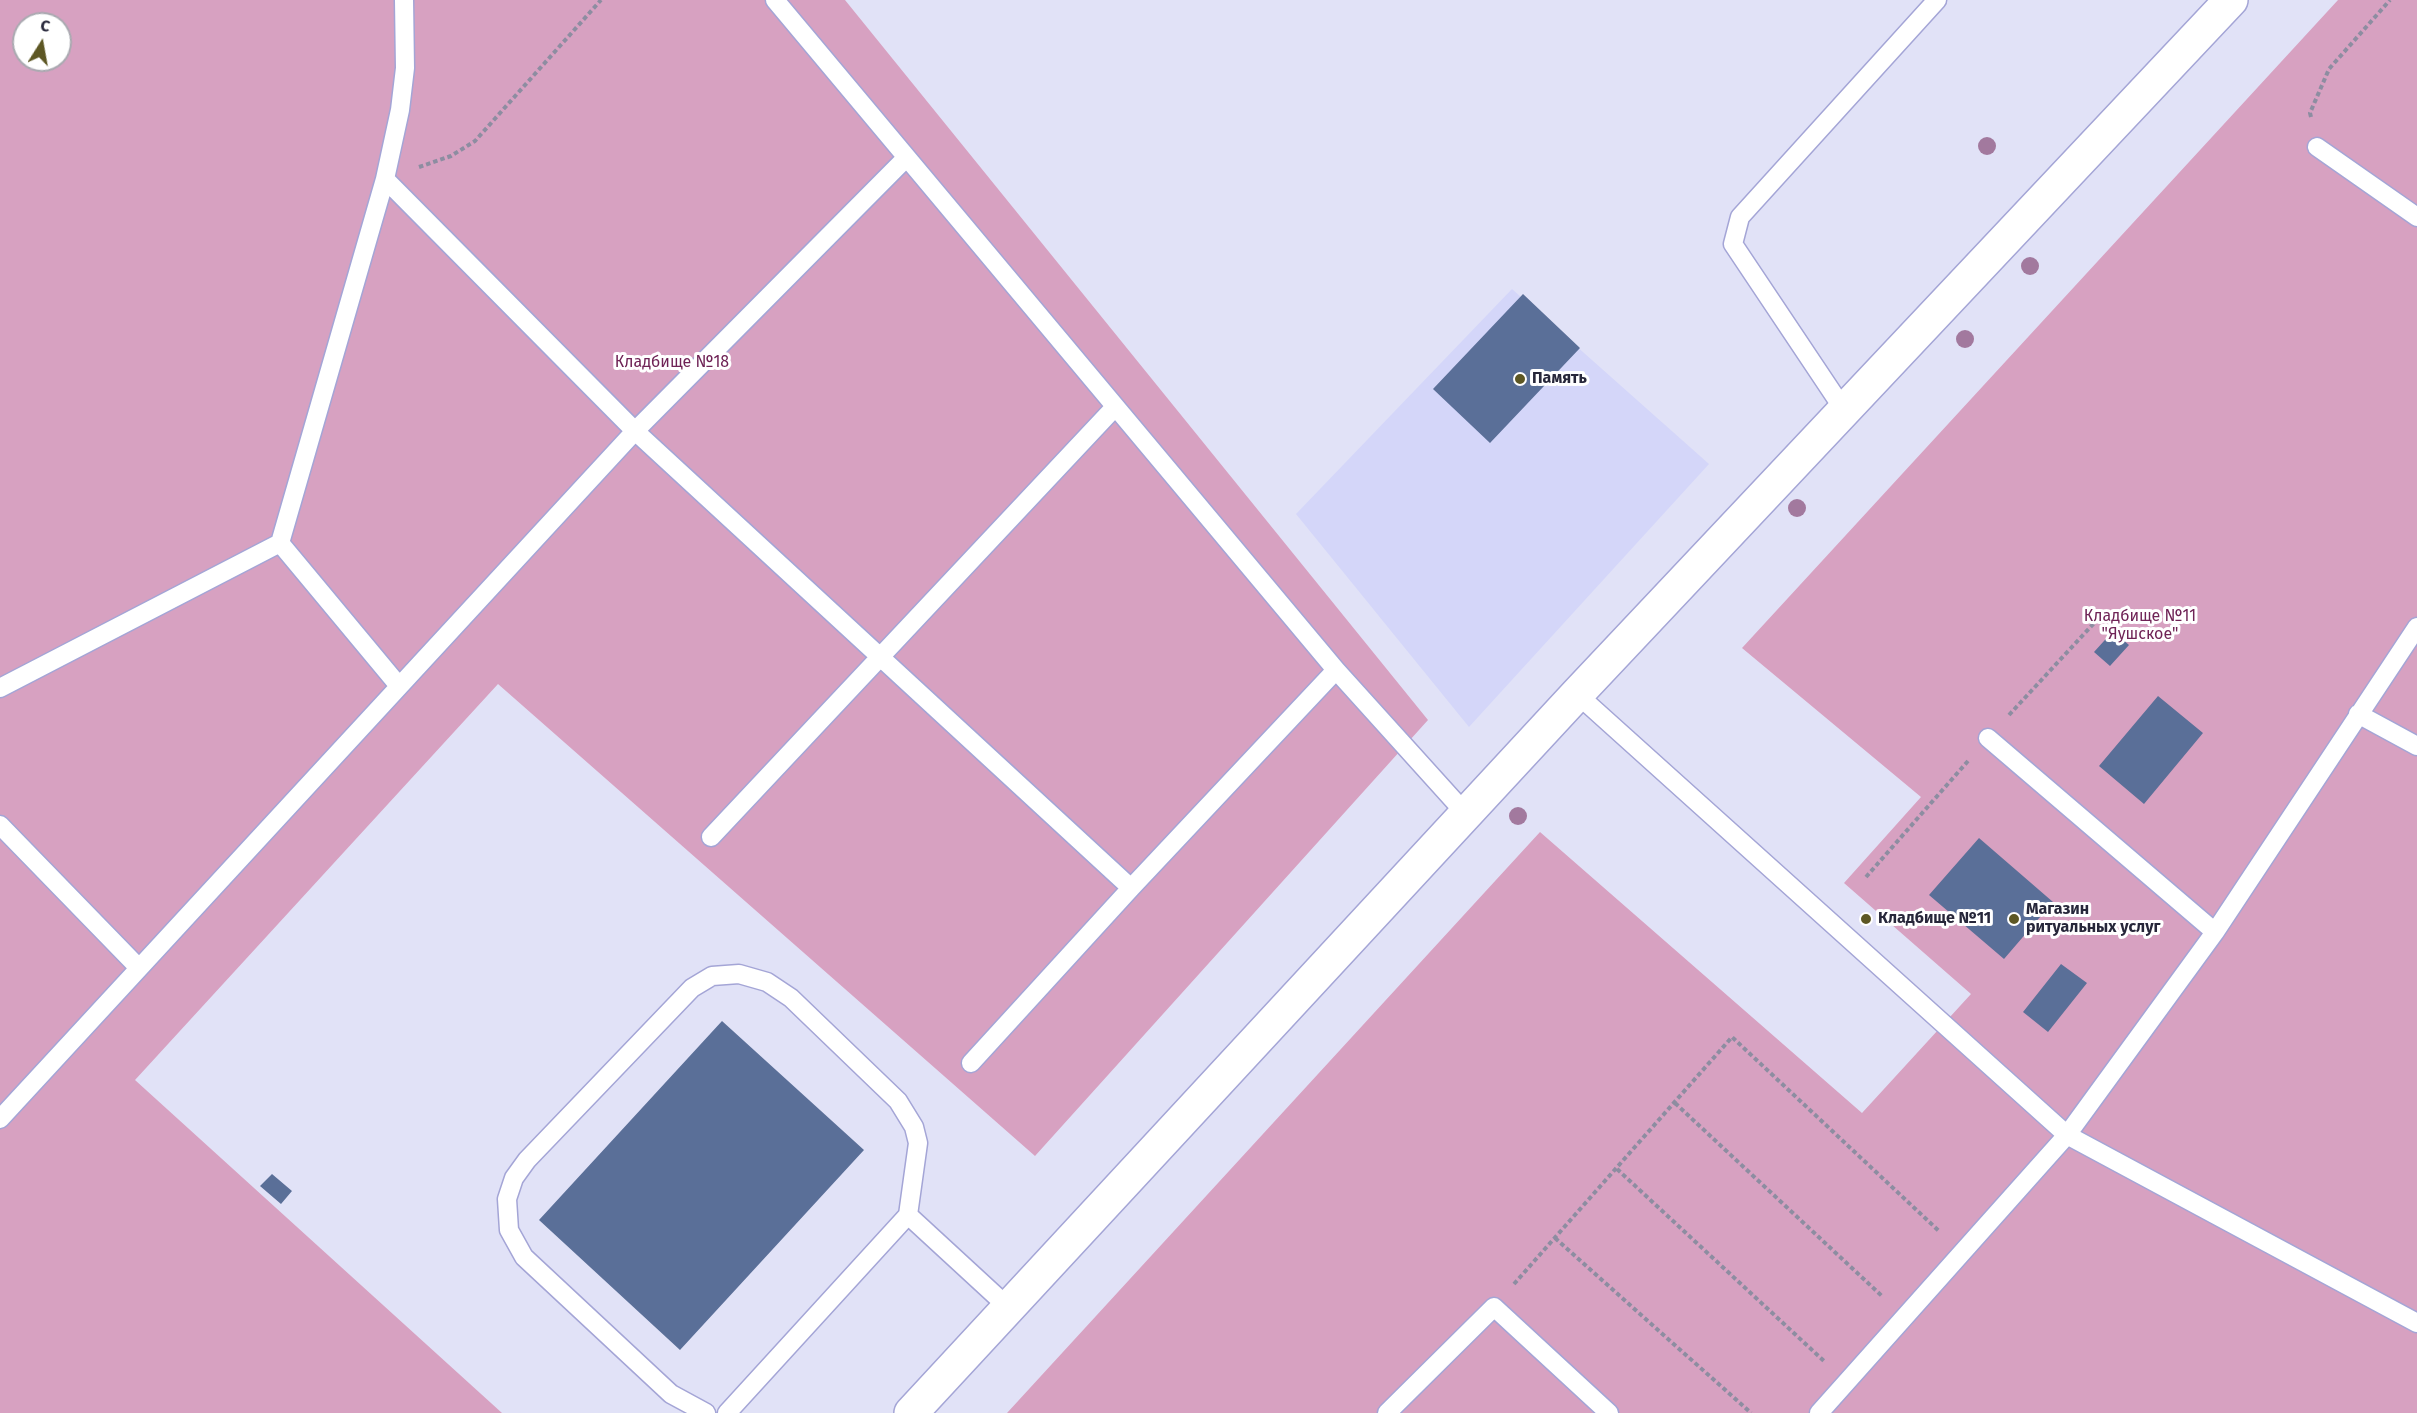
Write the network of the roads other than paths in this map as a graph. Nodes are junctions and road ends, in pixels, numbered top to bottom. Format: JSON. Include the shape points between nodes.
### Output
{"nodes":[{"id":1,"x":404,"y":0,"type":"edge"},
{"id":2,"x":775,"y":0,"type":"edge"},
{"id":3,"x":1937,"y":0,"type":"edge"},
{"id":4,"x":2231,"y":0,"type":"edge"},
{"id":5,"x":2317,"y":147,"type":"road end"},
{"id":6,"x":906,"y":158,"type":"junction"},
{"id":7,"x":385,"y":179,"type":"junction"},
{"id":8,"x":2417,"y":217,"type":"edge"},
{"id":9,"x":1115,"y":407,"type":"junction"},
{"id":10,"x":1844,"y":410,"type":"junction"},
{"id":11,"x":635,"y":431,"type":"junction"},
{"id":12,"x":280,"y":543,"type":"junction"},
{"id":13,"x":2417,"y":627,"type":"edge"},
{"id":14,"x":882,"y":657,"type":"junction"},
{"id":15,"x":1336,"y":670,"type":"junction"},
{"id":16,"x":399,"y":686,"type":"junction"},
{"id":17,"x":0,"y":688,"type":"edge"},
{"id":18,"x":1577,"y":694,"type":"junction"},
{"id":19,"x":2358,"y":714,"type":"junction"},
{"id":20,"x":1988,"y":738,"type":"dead end"},
{"id":21,"x":2417,"y":746,"type":"edge"},
{"id":22,"x":1466,"y":814,"type":"junction"},
{"id":23,"x":0,"y":825,"type":"edge"},
{"id":24,"x":711,"y":837,"type":"dead end"},
{"id":25,"x":1131,"y":888,"type":"junction"},
{"id":26,"x":2215,"y":932,"type":"junction"},
{"id":27,"x":139,"y":968,"type":"junction"},
{"id":28,"x":971,"y":1064,"type":"dead end"},
{"id":29,"x":0,"y":1119,"type":"edge"},
{"id":30,"x":2067,"y":1135,"type":"junction"},
{"id":31,"x":908,"y":1215,"type":"junction"},
{"id":32,"x":1009,"y":1308,"type":"junction"},
{"id":33,"x":2417,"y":1323,"type":"edge"},
{"id":34,"x":706,"y":1413,"type":"edge"},
{"id":35,"x":727,"y":1413,"type":"edge"},
{"id":36,"x":911,"y":1413,"type":"edge"},
{"id":37,"x":1387,"y":1413,"type":"edge"},
{"id":38,"x":1609,"y":1413,"type":"edge"},
{"id":39,"x":1819,"y":1413,"type":"edge"}],
"edges":[{"from":1,"to":7,"type":"lane","via":[[405,68]]},
{"from":2,"to":6,"type":"lane"},
{"from":3,"to":10,"type":"lane","via":[[1740,217],[1733,244]]},
{"from":4,"to":10,"type":"street"},
{"from":5,"to":8,"type":"lane"},
{"from":6,"to":9,"type":"lane"},
{"from":6,"to":11,"type":"lane"},
{"from":7,"to":11,"type":"lane"},
{"from":7,"to":12,"type":"lane"},
{"from":9,"to":14,"type":"lane"},
{"from":9,"to":15,"type":"lane"},
{"from":10,"to":18,"type":"street"},
{"from":11,"to":14,"type":"lane"},
{"from":11,"to":16,"type":"lane"},
{"from":12,"to":16,"type":"lane"},
{"from":12,"to":17,"type":"lane"},
{"from":13,"to":19,"type":"lane"},
{"from":14,"to":24,"type":"lane"},
{"from":14,"to":25,"type":"lane"},
{"from":15,"to":22,"type":"lane"},
{"from":15,"to":25,"type":"lane"},
{"from":16,"to":27,"type":"lane"},
{"from":18,"to":22,"type":"street"},
{"from":18,"to":30,"type":"lane"},
{"from":19,"to":21,"type":"lane"},
{"from":19,"to":26,"type":"lane"},
{"from":20,"to":26,"type":"lane"},
{"from":22,"to":32,"type":"street"},
{"from":23,"to":27,"type":"lane"},
{"from":25,"to":28,"type":"lane"},
{"from":26,"to":30,"type":"lane"},
{"from":27,"to":29,"type":"lane"},
{"from":30,"to":33,"type":"lane"},
{"from":30,"to":39,"type":"lane"},
{"from":31,"to":32,"type":"lane"},
{"from":31,"to":34,"type":"lane","via":[[918,1143],[914,1127],[898,1101],[791,998],[767,982],[740,974],[712,976],[692,988],[527,1160],[514,1178],[507,1199],[509,1230],[524,1257],[671,1394]]},
{"from":31,"to":35,"type":"lane"},
{"from":32,"to":36,"type":"street"},
{"from":37,"to":38,"type":"lane","via":[[1494,1307]]}]}
